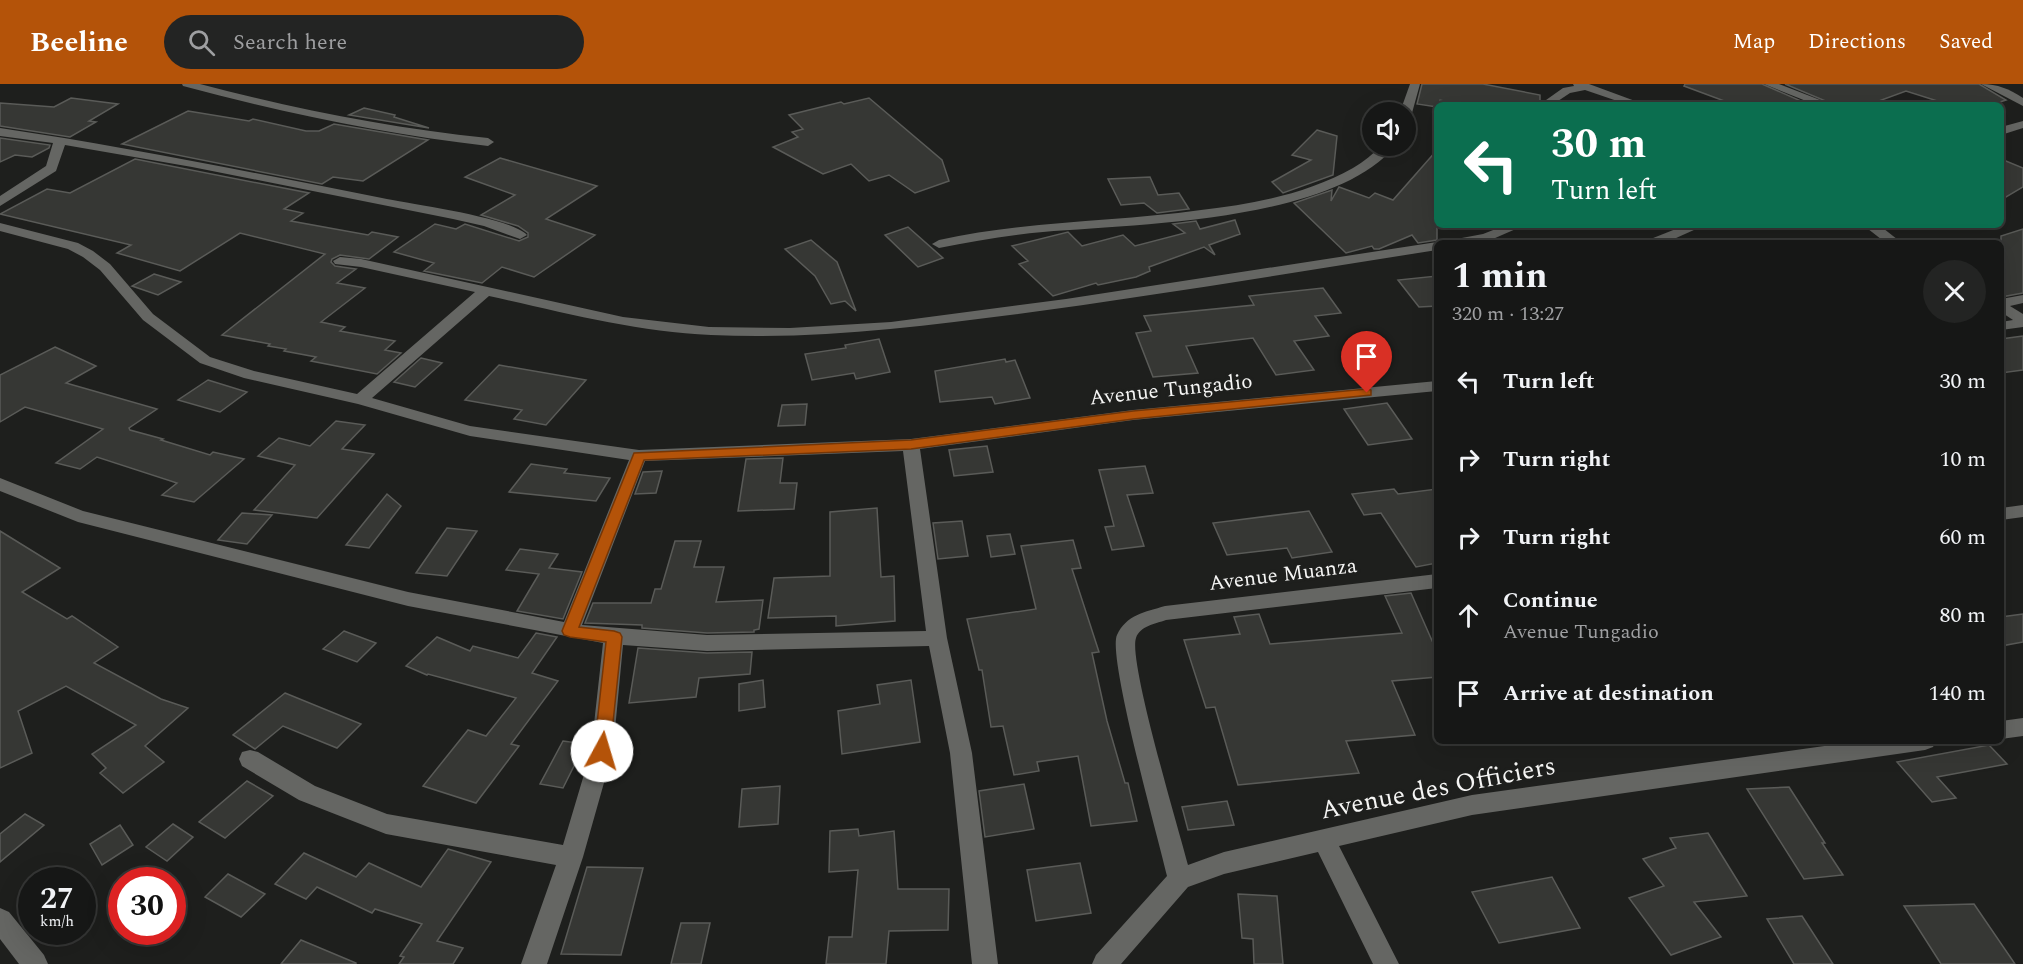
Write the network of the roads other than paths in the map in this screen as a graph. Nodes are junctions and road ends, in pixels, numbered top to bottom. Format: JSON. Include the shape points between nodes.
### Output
{"nodes":[{"id":1,"x":187,"y":84,"type":"edge"},
{"id":2,"x":1415,"y":84,"type":"edge"},
{"id":3,"x":1769,"y":84,"type":"edge"},
{"id":4,"x":1986,"y":84,"type":"edge"},
{"id":5,"x":1582,"y":86,"type":"edge"},
{"id":6,"x":1409,"y":102,"type":"edge"},
{"id":7,"x":1549,"y":102,"type":"edge"},
{"id":8,"x":1631,"y":102,"type":"edge"},
{"id":9,"x":1819,"y":102,"type":"edge"},
{"id":10,"x":2023,"y":103,"type":"edge"},
{"id":11,"x":0,"y":132,"type":"edge"},
{"id":12,"x":60,"y":141,"type":"junction"},
{"id":13,"x":488,"y":142,"type":"dead end"},
{"id":14,"x":1380,"y":156,"type":"edge"},
{"id":15,"x":0,"y":202,"type":"edge"},
{"id":16,"x":0,"y":227,"type":"edge"},
{"id":17,"x":1511,"y":228,"type":"edge"},
{"id":18,"x":1690,"y":228,"type":"edge"},
{"id":19,"x":1874,"y":228,"type":"edge"},
{"id":20,"x":520,"y":235,"type":"dead end"},
{"id":21,"x":1474,"y":240,"type":"edge"},
{"id":22,"x":1660,"y":240,"type":"edge"},
{"id":23,"x":1891,"y":240,"type":"edge"},
{"id":24,"x":939,"y":244,"type":"dead end"},
{"id":25,"x":1434,"y":246,"type":"edge"},
{"id":26,"x":340,"y":261,"type":"dead end"},
{"id":27,"x":484,"y":292,"type":"junction"},
{"id":28,"x":2023,"y":299,"type":"edge"},
{"id":29,"x":2004,"y":304,"type":"edge"},
{"id":30,"x":2004,"y":307,"type":"edge"},
{"id":31,"x":2023,"y":322,"type":"edge"},
{"id":32,"x":2004,"y":325,"type":"edge"},
{"id":33,"x":1434,"y":386,"type":"edge"},
{"id":34,"x":360,"y":400,"type":"junction"},
{"id":35,"x":911,"y":445,"type":"junction"},
{"id":36,"x":639,"y":456,"type":"junction"},
{"id":37,"x":0,"y":484,"type":"edge"},
{"id":38,"x":2023,"y":511,"type":"edge"},
{"id":39,"x":2004,"y":514,"type":"edge"},
{"id":40,"x":1434,"y":581,"type":"edge"},
{"id":41,"x":570,"y":631,"type":"junction"},
{"id":42,"x":614,"y":637,"type":"junction"},
{"id":43,"x":937,"y":638,"type":"junction"},
{"id":44,"x":2023,"y":727,"type":"edge"},
{"id":45,"x":2004,"y":730,"type":"edge"},
{"id":46,"x":1904,"y":744,"type":"edge"},
{"id":47,"x":250,"y":759,"type":"dead end"},
{"id":48,"x":1324,"y":840,"type":"junction"},
{"id":49,"x":571,"y":856,"type":"junction"},
{"id":50,"x":1180,"y":879,"type":"junction"},
{"id":51,"x":0,"y":920,"type":"edge"},
{"id":52,"x":35,"y":964,"type":"edge"},
{"id":53,"x":534,"y":964,"type":"edge"},
{"id":54,"x":986,"y":964,"type":"edge"},
{"id":55,"x":1105,"y":964,"type":"edge"},
{"id":56,"x":1386,"y":964,"type":"edge"}],
"edges":[{"from":1,"to":13,"type":"street","via":[[320,117]]},
{"from":2,"to":6,"type":"street"},
{"from":3,"to":9,"type":"street"},
{"from":4,"to":10,"type":"street"},
{"from":5,"to":7,"type":"street","via":[[1558,94]]},
{"from":5,"to":8,"type":"street"},
{"from":11,"to":12,"type":"street"},
{"from":12,"to":15,"type":"street","via":[[52,168]]},
{"from":12,"to":20,"type":"street","via":[[348,194],[467,219]]},
{"from":14,"to":24,"type":"street","via":[[1356,173],[1322,187],[1246,207],[1198,216],[1011,231]]},
{"from":16,"to":34,"type":"street","name":"Avenue Tungadio","via":[[73,246],[88,254],[105,267],[148,317],[205,360],[250,375]]},
{"from":17,"to":21,"type":"street"},
{"from":18,"to":22,"type":"street"},
{"from":19,"to":23,"type":"street"},
{"from":25,"to":27,"type":"street","via":[[1066,303],[891,326],[790,332],[709,331],[623,321]]},
{"from":26,"to":27,"type":"street"},
{"from":27,"to":34,"type":"street"},
{"from":28,"to":29,"type":"street"},
{"from":30,"to":31,"type":"street"},
{"from":31,"to":32,"type":"street"},
{"from":33,"to":35,"type":"street","name":"Avenue Tungadio","via":[[1133,415]]},
{"from":34,"to":36,"type":"street","name":"Avenue Tungadio","via":[[470,431]]},
{"from":35,"to":36,"type":"street","name":"Avenue Tungadio"},
{"from":35,"to":43,"type":"street"},
{"from":36,"to":41,"type":"street"},
{"from":37,"to":41,"type":"street","via":[[78,516],[408,599]]},
{"from":38,"to":39,"type":"street"},
{"from":40,"to":50,"type":"street","name":"Avenue Muanza","via":[[1165,613],[1135,623],[1125,638],[1128,675]]},
{"from":41,"to":42,"type":"street"},
{"from":42,"to":43,"type":"street","via":[[707,643]]},
{"from":42,"to":49,"type":"street","via":[[602,751]]},
{"from":43,"to":54,"type":"street","via":[[961,753]]},
{"from":44,"to":45,"type":"street"},
{"from":46,"to":48,"type":"street","name":"Avenue des Officiers","via":[[1472,805]]},
{"from":47,"to":49,"type":"street","via":[[307,793],[386,824]]},
{"from":48,"to":50,"type":"street","name":"Avenue des Officiers","via":[[1224,862]]},
{"from":48,"to":56,"type":"street"},
{"from":49,"to":53,"type":"street"},
{"from":50,"to":55,"type":"street"},
{"from":51,"to":52,"type":"street"}]}
